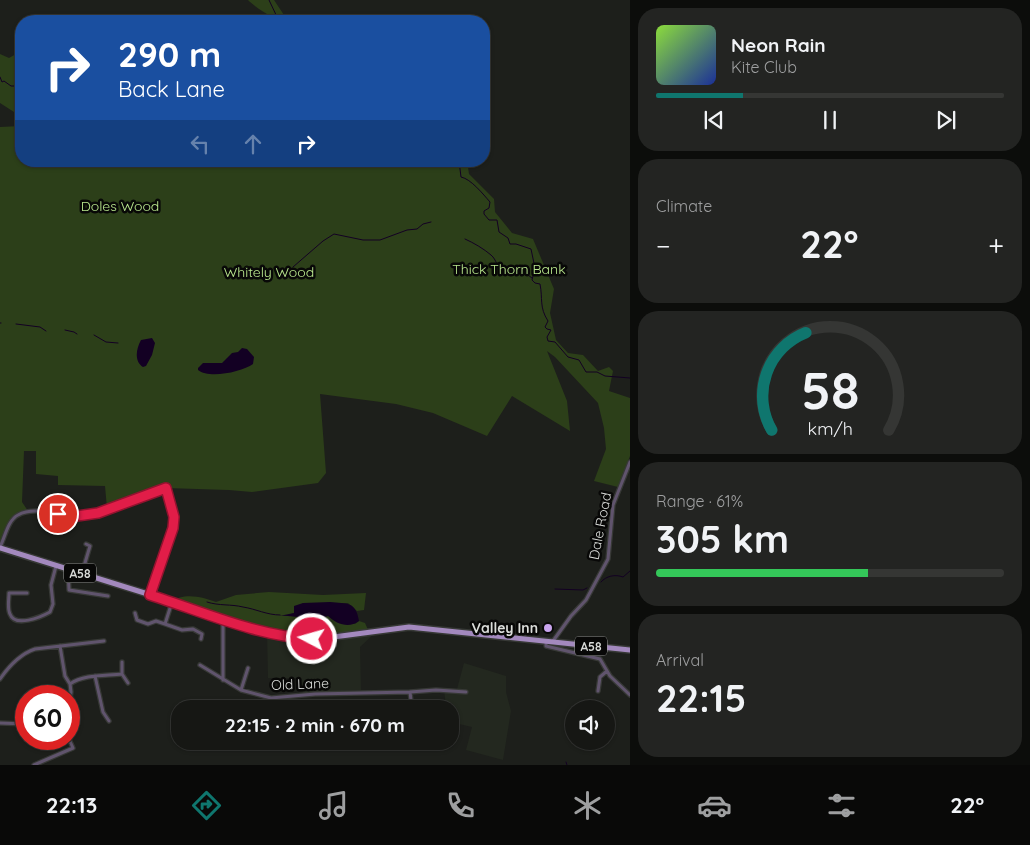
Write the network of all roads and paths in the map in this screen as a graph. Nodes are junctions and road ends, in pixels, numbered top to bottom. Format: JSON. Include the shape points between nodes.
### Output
{"nodes":[{"id":1,"x":630,"y":462,"type":"edge"},
{"id":2,"x":90,"y":545,"type":"dead end"},
{"id":3,"x":0,"y":547,"type":"edge"},
{"id":4,"x":56,"y":566,"type":"junction"},
{"id":5,"x":68,"y":570,"type":"junction"},
{"id":6,"x":82,"y":574,"type":"junction"},
{"id":7,"x":27,"y":594,"type":"dead end"},
{"id":8,"x":150,"y":595,"type":"junction"},
{"id":9,"x":108,"y":596,"type":"dead end"},
{"id":10,"x":172,"y":602,"type":"junction"},
{"id":11,"x":135,"y":613,"type":"dead end"},
{"id":12,"x":223,"y":621,"type":"junction"},
{"id":13,"x":165,"y":624,"type":"junction"},
{"id":14,"x":202,"y":639,"type":"dead end"},
{"id":15,"x":546,"y":640,"type":"junction"},
{"id":16,"x":104,"y":641,"type":"dead end"},
{"id":17,"x":553,"y":641,"type":"junction"},
{"id":18,"x":60,"y":646,"type":"junction"},
{"id":19,"x":630,"y":650,"type":"edge"},
{"id":20,"x":122,"y":662,"type":"dead end"},
{"id":21,"x":200,"y":665,"type":"dead end"},
{"id":22,"x":248,"y":668,"type":"dead end"},
{"id":23,"x":607,"y":671,"type":"junction"},
{"id":24,"x":122,"y":674,"type":"junction"},
{"id":25,"x":95,"y":676,"type":"junction"},
{"id":26,"x":0,"y":679,"type":"edge"},
{"id":27,"x":223,"y":680,"type":"junction"},
{"id":28,"x":128,"y":683,"type":"dead end"},
{"id":29,"x":70,"y":684,"type":"joint"},
{"id":30,"x":241,"y":690,"type":"junction"},
{"id":31,"x":598,"y":691,"type":"dead end"},
{"id":32,"x":410,"y":692,"type":"junction"},
{"id":33,"x":466,"y":692,"type":"dead end"},
{"id":34,"x":630,"y":695,"type":"edge"},
{"id":35,"x":411,"y":700,"type":"edge"},
{"id":36,"x":109,"y":721,"type":"dead end"},
{"id":37,"x":0,"y":723,"type":"edge"},
{"id":38,"x":15,"y":724,"type":"edge"},
{"id":39,"x":68,"y":750,"type":"edge"},
{"id":40,"x":34,"y":765,"type":"edge"}],
"edges":[{"from":1,"to":17,"type":"street","name":"Dale Road","via":[[613,505],[608,559],[586,600]]},
{"from":2,"to":6,"type":"street"},
{"from":3,"to":4,"type":"main road","number":"A58"},
{"from":3,"to":8,"type":"street","via":[[11,519],[19,514],[28,511],[77,516],[98,513],[166,488],[174,517],[173,528]]},
{"from":4,"to":5,"type":"main road","number":"A58"},
{"from":4,"to":7,"type":"street","via":[[51,586],[53,604],[48,614],[26,621],[10,616],[10,593]]},
{"from":5,"to":6,"type":"main road","number":"A58"},
{"from":5,"to":9,"type":"street","via":[[69,590]]},
{"from":6,"to":8,"type":"main road","number":"A58"},
{"from":8,"to":10,"type":"main road","number":"A58"},
{"from":10,"to":12,"type":"main road","number":"A58"},
{"from":10,"to":13,"type":"street"},
{"from":11,"to":13,"type":"street","via":[[137,620]]},
{"from":12,"to":15,"type":"main road","number":"A58","via":[[297,638],[326,638],[410,627]]},
{"from":12,"to":27,"type":"street"},
{"from":13,"to":14,"type":"street","via":[[182,630],[194,629],[202,634]]},
{"from":15,"to":17,"type":"main road","number":"A58"},
{"from":15,"to":23,"type":"street","via":[[546,646],[600,659]]},
{"from":16,"to":18,"type":"street"},
{"from":17,"to":19,"type":"main road","number":"A58"},
{"from":18,"to":26,"type":"street","via":[[27,652]]},
{"from":18,"to":29,"type":"street","via":[[65,676]]},
{"from":20,"to":24,"type":"street"},
{"from":21,"to":27,"type":"street","name":"Old Lane"},
{"from":22,"to":30,"type":"street"},
{"from":23,"to":31,"type":"street","via":[[600,677]]},
{"from":23,"to":34,"type":"street"},
{"from":24,"to":25,"type":"street"},
{"from":24,"to":28,"type":"street"},
{"from":25,"to":29,"type":"street"},
{"from":25,"to":36,"type":"street","via":[[103,712]]},
{"from":27,"to":30,"type":"street","name":"Old Lane"},
{"from":30,"to":32,"type":"street","name":"Old Lane","via":[[271,698]]},
{"from":32,"to":33,"type":"street","name":"Old Lane"},
{"from":32,"to":35,"type":"street"},
{"from":37,"to":38,"type":"street"},
{"from":39,"to":40,"type":"street"}]}
